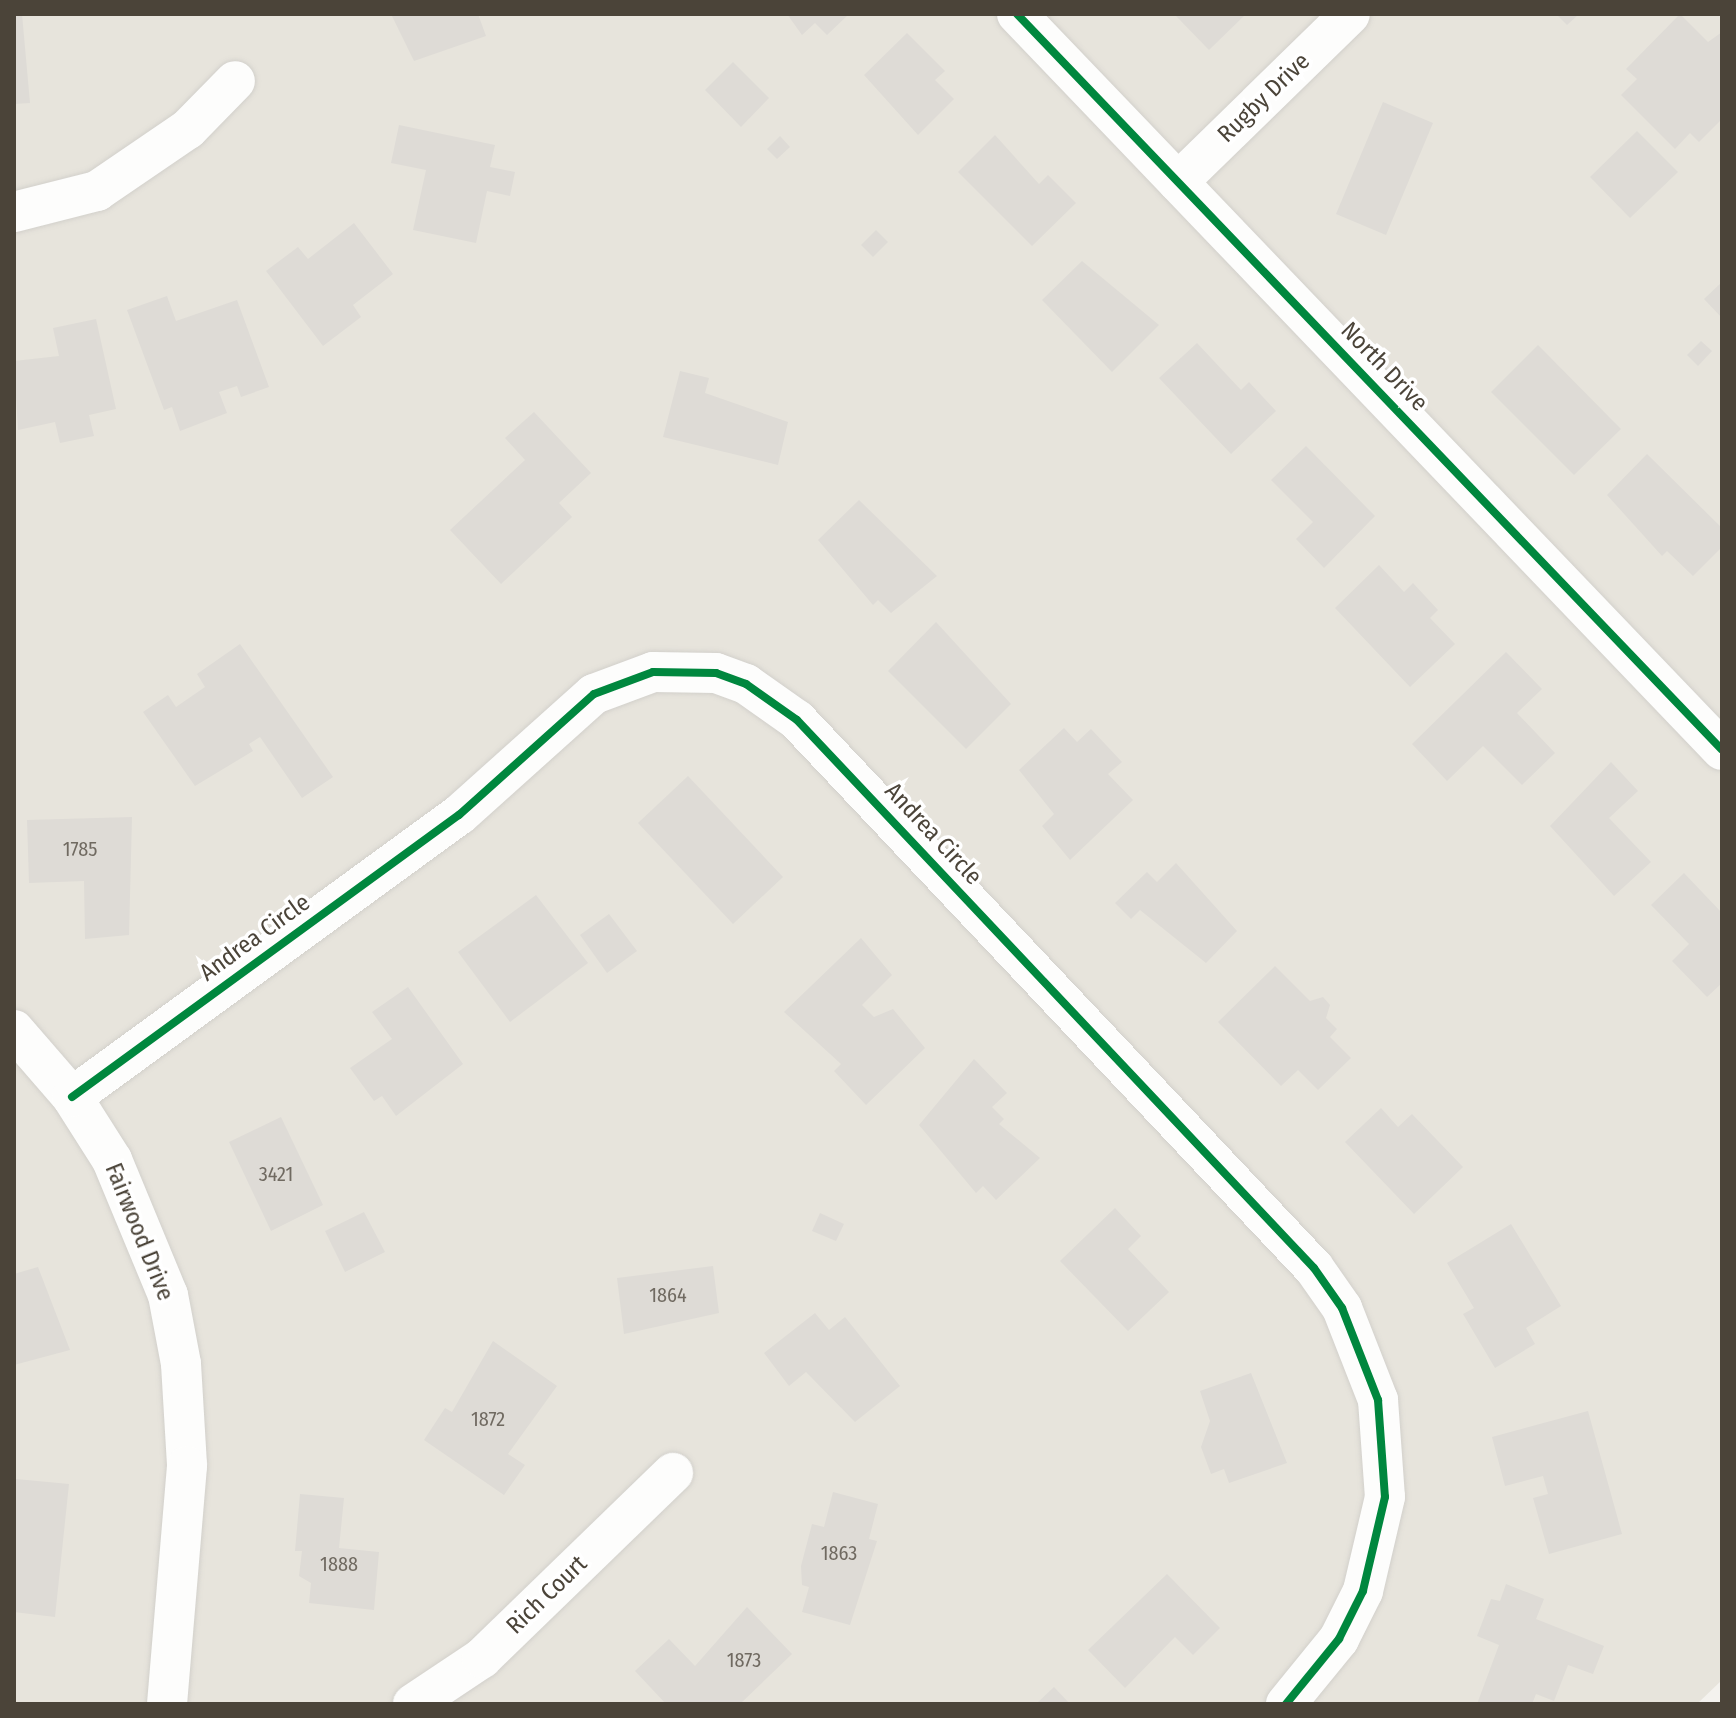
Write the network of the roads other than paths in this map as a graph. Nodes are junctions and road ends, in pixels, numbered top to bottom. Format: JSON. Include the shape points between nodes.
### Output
{"nodes":[{"id":1,"x":1017,"y":14,"type":"edge"},
{"id":2,"x":1350,"y":14,"type":"edge"},
{"id":3,"x":235,"y":81,"type":"dead end"},
{"id":4,"x":1178,"y":182,"type":"junction"},
{"id":5,"x":14,"y":212,"type":"edge"},
{"id":6,"x":1722,"y":750,"type":"edge"},
{"id":7,"x":14,"y":1030,"type":"edge"},
{"id":8,"x":72,"y":1097,"type":"junction"},
{"id":9,"x":673,"y":1473,"type":"dead end"},
{"id":10,"x":167,"y":1704,"type":"edge"},
{"id":11,"x":413,"y":1704,"type":"edge"},
{"id":12,"x":1286,"y":1704,"type":"edge"}],
"edges":[{"from":1,"to":4,"type":"street","name":"North Drive"},
{"from":2,"to":4,"type":"street","name":"Rugby Drive"},
{"from":3,"to":5,"type":"street","via":[[188,129],[97,191]]},
{"from":4,"to":6,"type":"street","name":"North Drive"},
{"from":7,"to":8,"type":"street","name":"Fairwood Drive"},
{"from":8,"to":10,"type":"street","name":"Fairwood Drive","via":[[127,1189],[168,1295],[181,1364],[187,1466]]},
{"from":8,"to":12,"type":"street","name":"Andrea Circle","via":[[459,815],[594,694],[653,672],[716,673],[746,684],[797,720],[1314,1268],[1342,1308],[1378,1400],[1385,1497],[1363,1591],[1339,1639]]},
{"from":9,"to":11,"type":"street","name":"Rich Court","via":[[482,1658]]}]}
